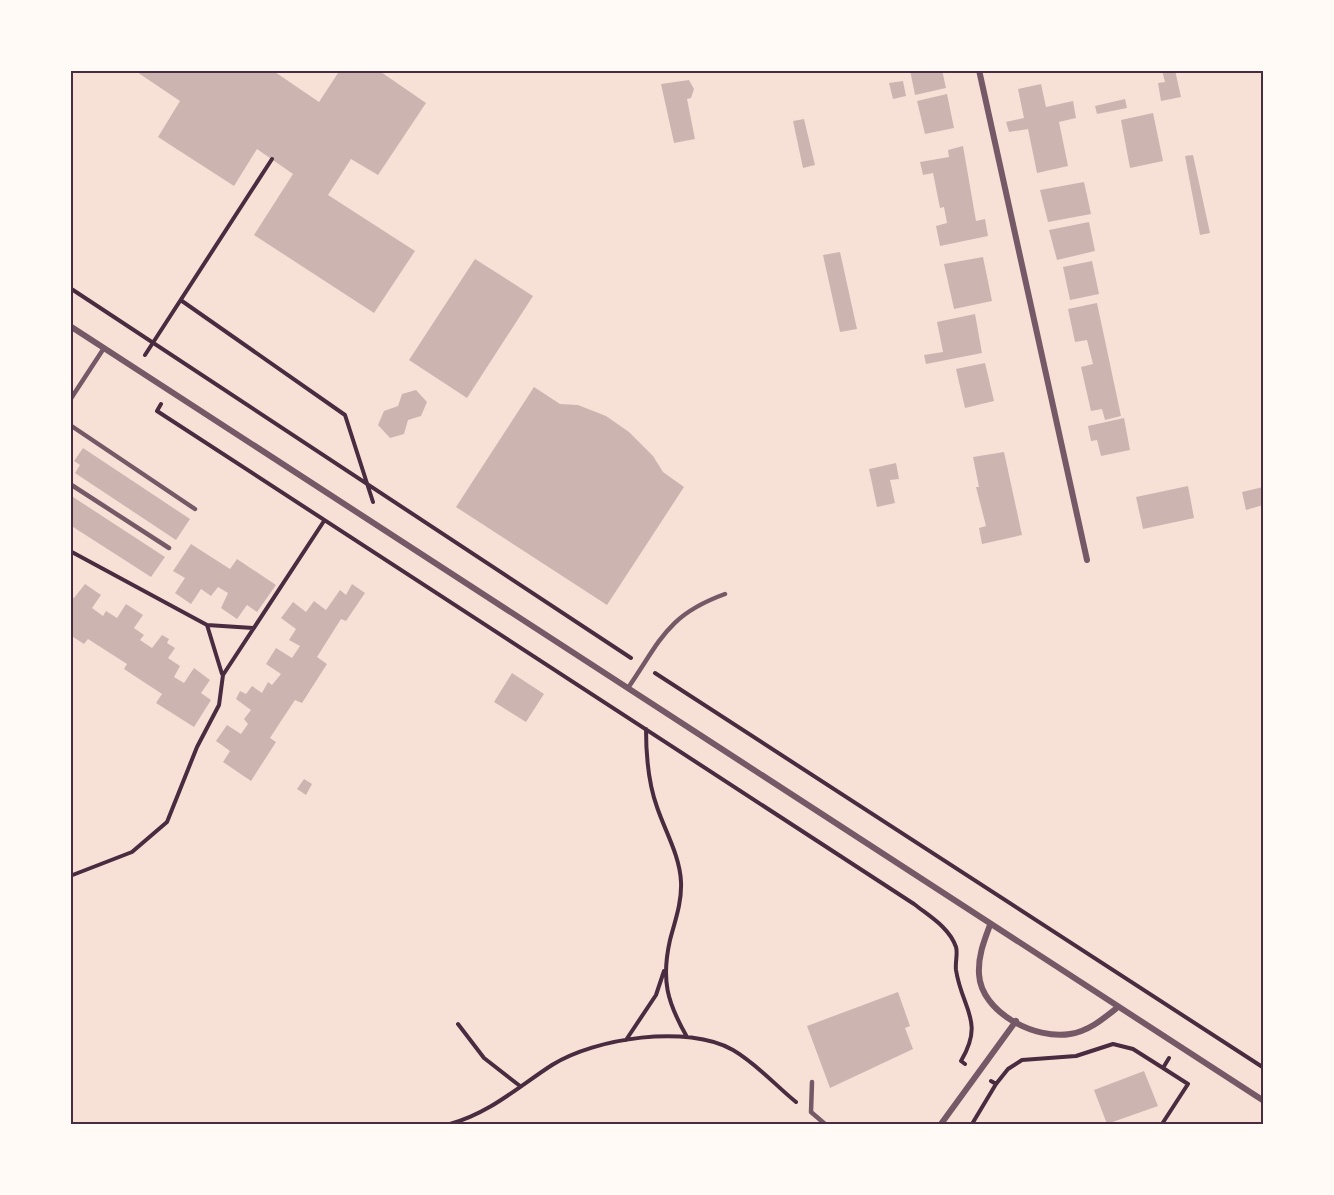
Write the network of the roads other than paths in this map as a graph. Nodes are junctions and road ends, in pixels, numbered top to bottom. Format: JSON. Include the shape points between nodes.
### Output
{"nodes":[{"id":1,"x":980,"y":70,"type":"edge"},
{"id":2,"x":70,"y":326,"type":"edge"},
{"id":3,"x":104,"y":348,"type":"junction"},
{"id":4,"x":70,"y":400,"type":"edge"},
{"id":5,"x":70,"y":425,"type":"edge"},
{"id":6,"x":70,"y":484,"type":"edge"},
{"id":7,"x":195,"y":509,"type":"dead end"},
{"id":8,"x":169,"y":548,"type":"dead end"},
{"id":9,"x":1088,"y":561,"type":"dead end"},
{"id":10,"x":725,"y":594,"type":"dead end"},
{"id":11,"x":628,"y":688,"type":"junction"},
{"id":12,"x":990,"y":925,"type":"junction"},
{"id":13,"x":1118,"y":1007,"type":"junction"},
{"id":14,"x":1016,"y":1021,"type":"junction"},
{"id":15,"x":812,"y":1082,"type":"dead end"},
{"id":16,"x":1263,"y":1101,"type":"edge"},
{"id":17,"x":825,"y":1125,"type":"edge"},
{"id":18,"x":940,"y":1125,"type":"edge"}],
"edges":[{"from":1,"to":9,"type":"street"},
{"from":2,"to":3,"type":"street"},
{"from":3,"to":4,"type":"lane"},
{"from":3,"to":11,"type":"street"},
{"from":5,"to":7,"type":"lane"},
{"from":6,"to":8,"type":"lane"},
{"from":10,"to":11,"type":"lane","via":[[682,615],[667,630]]},
{"from":11,"to":12,"type":"street"},
{"from":12,"to":13,"type":"street"},
{"from":12,"to":14,"type":"street","via":[[979,956],[981,985],[986,997]]},
{"from":13,"to":14,"type":"street","via":[[1091,1028],[1070,1034],[1048,1035]]},
{"from":13,"to":16,"type":"street"},
{"from":14,"to":18,"type":"street"},
{"from":15,"to":17,"type":"lane","via":[[812,1112]]}]}
